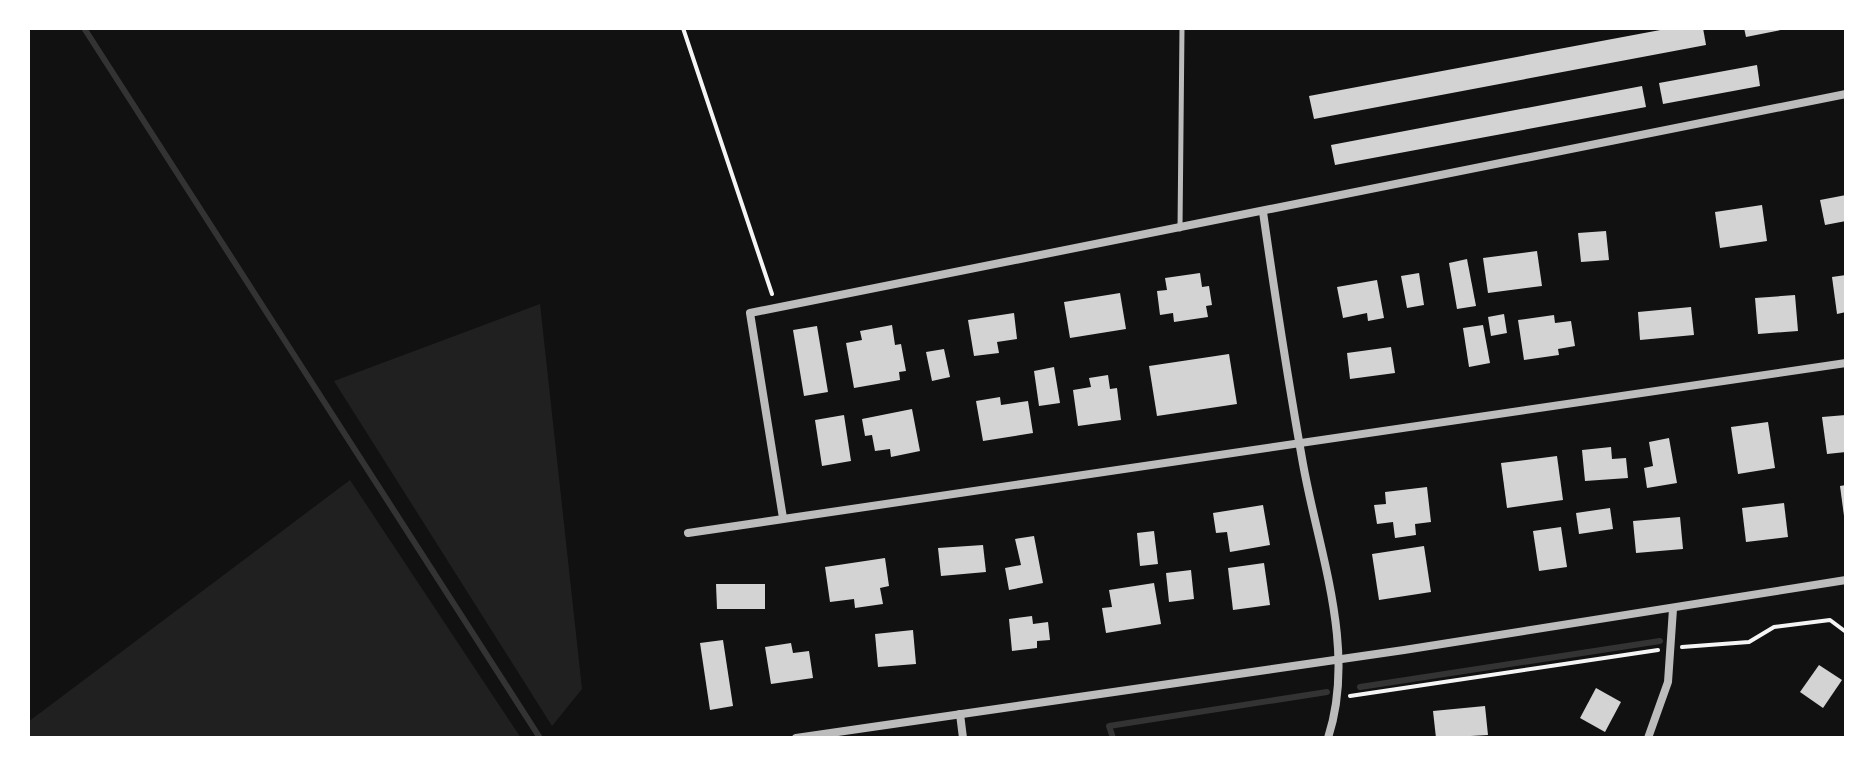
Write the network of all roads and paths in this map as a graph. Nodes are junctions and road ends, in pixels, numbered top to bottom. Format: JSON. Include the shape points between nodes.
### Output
{"nodes":[{"id":1,"x":683,"y":28,"type":"edge"},
{"id":2,"x":1182,"y":28,"type":"edge"},
{"id":3,"x":1846,"y":94,"type":"edge"},
{"id":4,"x":1263,"y":212,"type":"junction"},
{"id":5,"x":1179,"y":230,"type":"junction"},
{"id":6,"x":777,"y":308,"type":"junction"},
{"id":7,"x":1846,"y":363,"type":"edge"},
{"id":8,"x":1299,"y":444,"type":"junction"},
{"id":9,"x":783,"y":518,"type":"junction"},
{"id":10,"x":688,"y":533,"type":"dead end"},
{"id":11,"x":1846,"y":580,"type":"edge"},
{"id":12,"x":1673,"y":609,"type":"junction"},
{"id":13,"x":1846,"y":632,"type":"edge"},
{"id":14,"x":1673,"y":648,"type":"junction"},
{"id":15,"x":1337,"y":659,"type":"junction"},
{"id":16,"x":1340,"y":697,"type":"junction"},
{"id":17,"x":960,"y":714,"type":"junction"},
{"id":18,"x":796,"y":738,"type":"edge"},
{"id":19,"x":963,"y":738,"type":"edge"},
{"id":20,"x":1328,"y":738,"type":"edge"},
{"id":21,"x":1648,"y":738,"type":"edge"}],
"edges":[{"from":1,"to":6,"type":"path"},
{"from":2,"to":5,"type":"lane"},
{"from":3,"to":4,"type":"street"},
{"from":4,"to":5,"type":"street"},
{"from":4,"to":8,"type":"street"},
{"from":5,"to":6,"type":"street"},
{"from":6,"to":9,"type":"street","via":[[750,313]]},
{"from":7,"to":8,"type":"street"},
{"from":8,"to":9,"type":"street"},
{"from":8,"to":15,"type":"street","via":[[1337,629]]},
{"from":9,"to":10,"type":"street"},
{"from":11,"to":12,"type":"street"},
{"from":12,"to":14,"type":"street"},
{"from":12,"to":15,"type":"street"},
{"from":13,"to":14,"type":"path","via":[[1830,620],[1774,627],[1749,642]]},
{"from":14,"to":16,"type":"path"},
{"from":14,"to":21,"type":"street","via":[[1664,696]]},
{"from":15,"to":16,"type":"street"},
{"from":15,"to":17,"type":"street"},
{"from":16,"to":20,"type":"street"},
{"from":17,"to":18,"type":"street"},
{"from":17,"to":19,"type":"street"}]}
